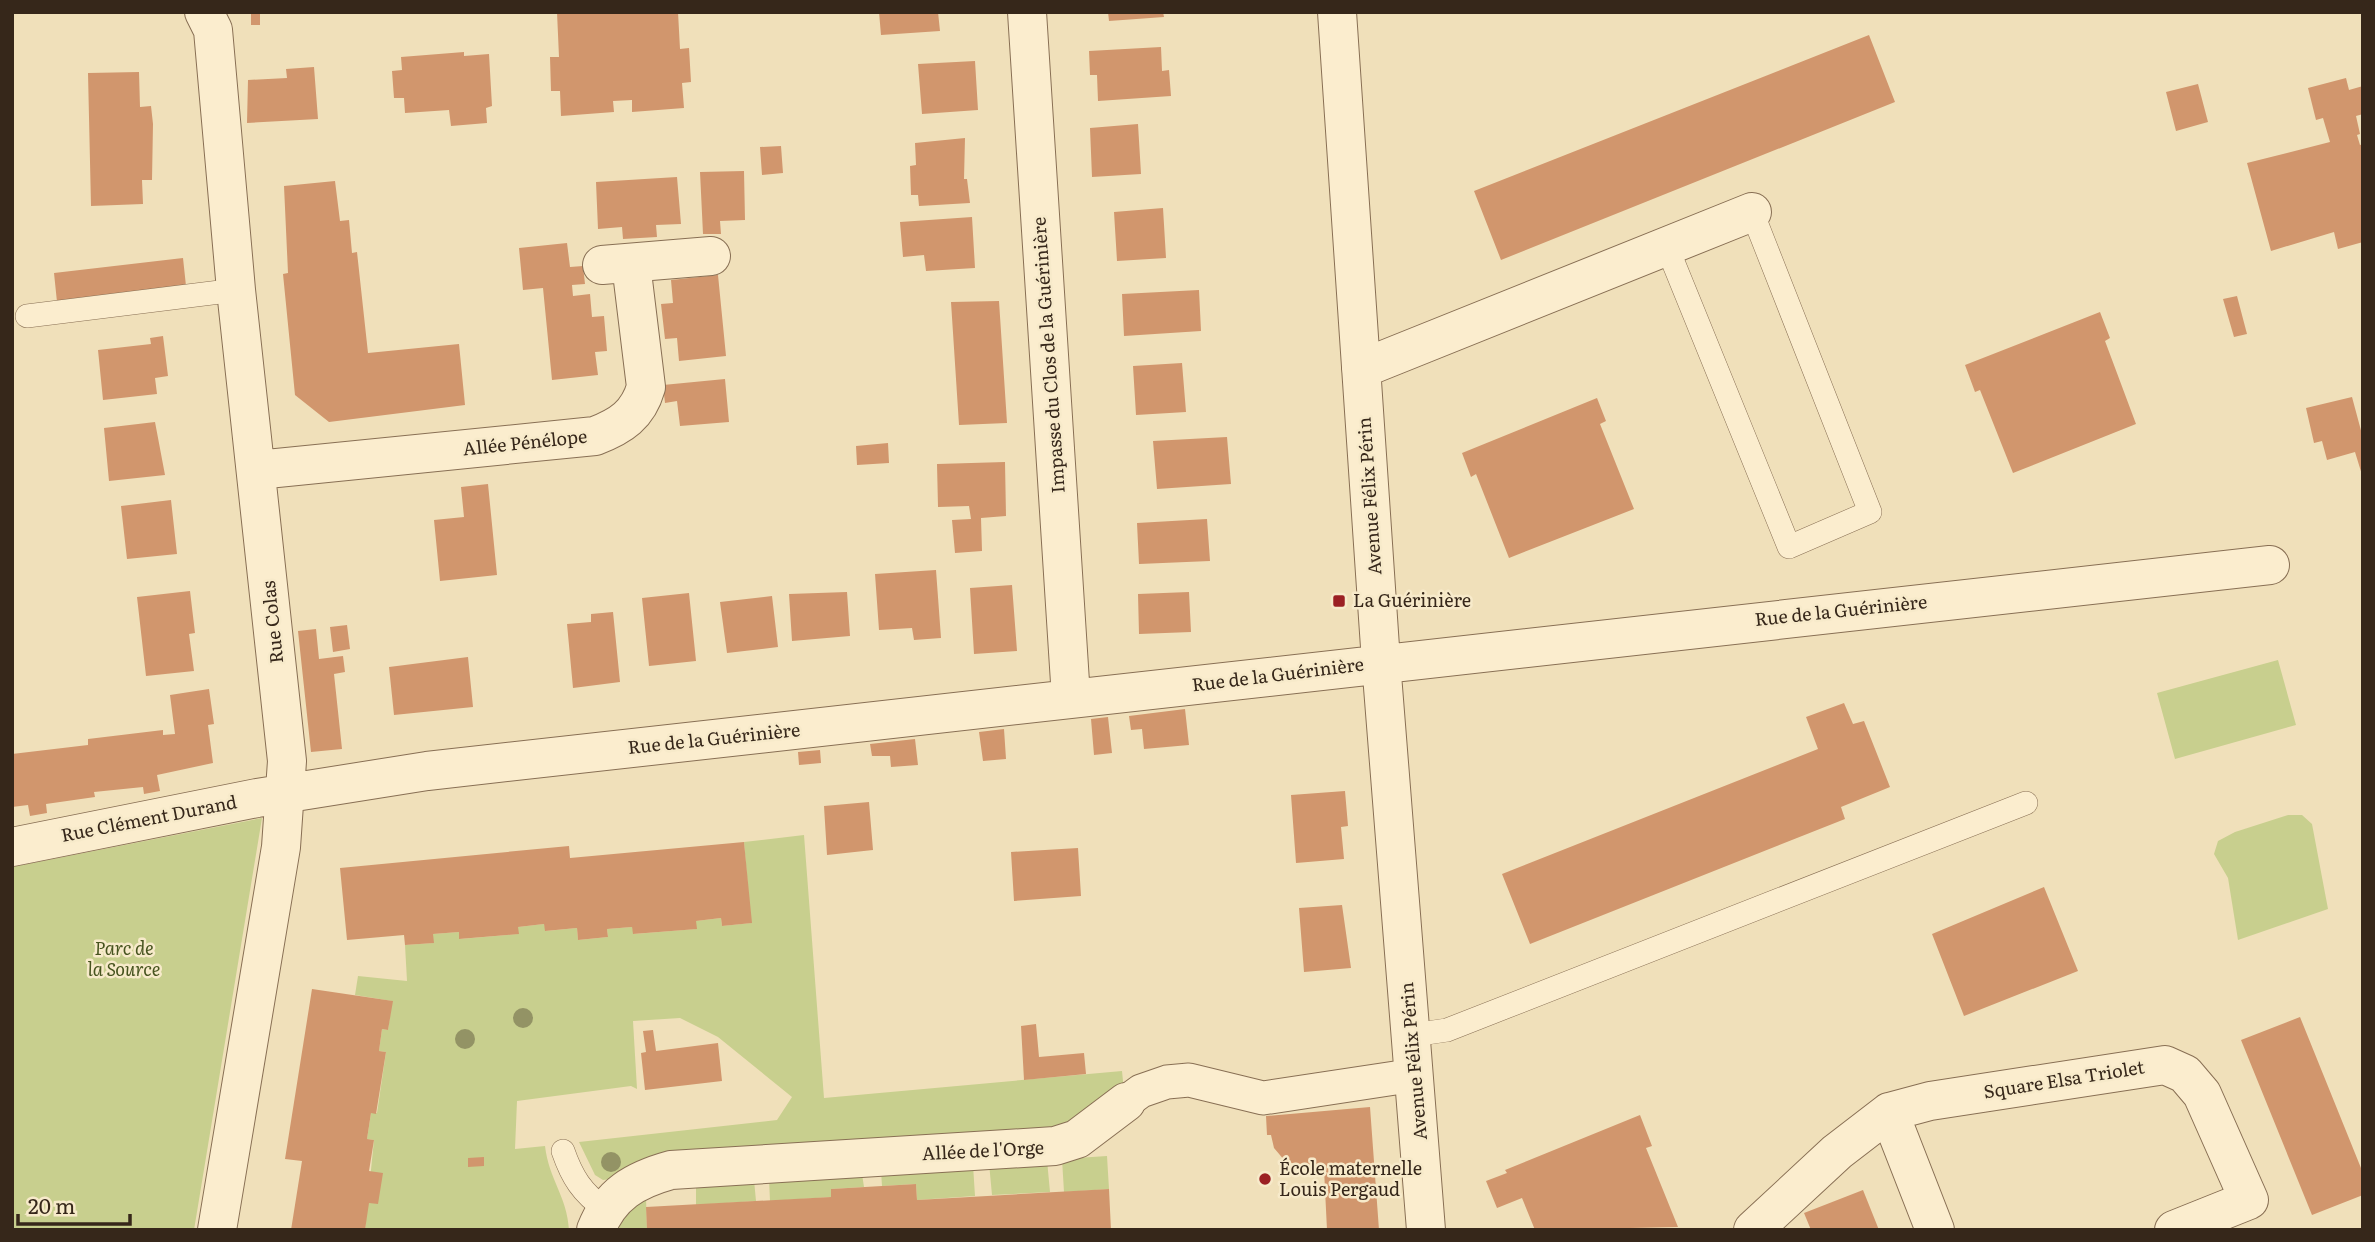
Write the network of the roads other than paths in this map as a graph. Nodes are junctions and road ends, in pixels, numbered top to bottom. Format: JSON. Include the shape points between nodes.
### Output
{"nodes":[{"id":1,"x":204,"y":12,"type":"edge"},
{"id":2,"x":1027,"y":12,"type":"edge"},
{"id":3,"x":1337,"y":12,"type":"edge"},
{"id":4,"x":1752,"y":212,"type":"joint"},
{"id":5,"x":1667,"y":247,"type":"junction"},
{"id":6,"x":711,"y":256,"type":"dead end"},
{"id":7,"x":236,"y":290,"type":"junction"},
{"id":8,"x":27,"y":316,"type":"dead end"},
{"id":9,"x":1361,"y":369,"type":"junction"},
{"id":10,"x":257,"y":470,"type":"junction"},
{"id":11,"x":2270,"y":565,"type":"dead end"},
{"id":12,"x":1381,"y":662,"type":"junction"},
{"id":13,"x":1071,"y":698,"type":"junction"},
{"id":14,"x":286,"y":793,"type":"junction"},
{"id":15,"x":2026,"y":803,"type":"dead end"},
{"id":16,"x":12,"y":847,"type":"edge"},
{"id":17,"x":1413,"y":1035,"type":"junction"},
{"id":18,"x":1415,"y":1075,"type":"junction"},
{"id":19,"x":1126,"y":1102,"type":"joint"},
{"id":20,"x":1889,"y":1112,"type":"junction"},
{"id":21,"x":563,"y":1152,"type":"dead end"},
{"id":22,"x":600,"y":1219,"type":"edge"},
{"id":23,"x":1756,"y":1229,"type":"edge"},
{"id":24,"x":217,"y":1230,"type":"edge"},
{"id":25,"x":1426,"y":1230,"type":"edge"},
{"id":26,"x":1935,"y":1230,"type":"edge"},
{"id":27,"x":2174,"y":1230,"type":"edge"}],
"edges":[{"from":1,"to":7,"type":"street","name":"Rue Colas","via":[[213,30]]},
{"from":2,"to":13,"type":"street","name":"Impasse du Clos de la Guérinière"},
{"from":3,"to":9,"type":"street","name":"Avenue Félix Périn"},
{"from":4,"to":5,"type":"street"},
{"from":4,"to":5,"type":"lane","via":[[1870,512],[1789,547]]},
{"from":5,"to":9,"type":"street"},
{"from":6,"to":10,"type":"street","name":"Allée Pénélope","via":[[617,265],[646,387],[641,405],[621,426],[595,436]]},
{"from":7,"to":8,"type":"lane"},
{"from":7,"to":10,"type":"street","name":"Rue Colas"},
{"from":9,"to":12,"type":"street","name":"Avenue Félix Périn"},
{"from":10,"to":14,"type":"street","name":"Rue Colas","via":[[287,761]]},
{"from":11,"to":12,"type":"street","name":"Rue de la Guérinière"},
{"from":12,"to":13,"type":"street","name":"Rue de la Guérinière"},
{"from":12,"to":17,"type":"street","name":"Avenue Félix Périn"},
{"from":13,"to":14,"type":"street","name":"Rue de la Guérinière","via":[[427,771]]},
{"from":14,"to":16,"type":"street","name":"Rue Clément Durand"},
{"from":14,"to":24,"type":"street","name":"Rue Colas"},
{"from":15,"to":17,"type":"lane","via":[[1447,1030]]},
{"from":17,"to":18,"type":"street","name":"Avenue Félix Périn"},
{"from":18,"to":19,"type":"street","name":"Allée de l'Orge","via":[[1264,1098],[1189,1080],[1167,1082]]},
{"from":18,"to":25,"type":"street","name":"Avenue Félix Périn"},
{"from":19,"to":22,"type":"street","name":"Allée de l'Orge","via":[[1077,1139],[1055,1146],[686,1168],[639,1182]]},
{"from":20,"to":23,"type":"street","name":"Square Elsa Triolet","via":[[1837,1152]]},
{"from":20,"to":26,"type":"street"},
{"from":20,"to":27,"type":"street","name":"Square Elsa Triolet","via":[[1930,1101],[2165,1065],[2185,1074],[2202,1094],[2249,1200]]},
{"from":21,"to":22,"type":"lane","via":[[572,1177]]}]}
